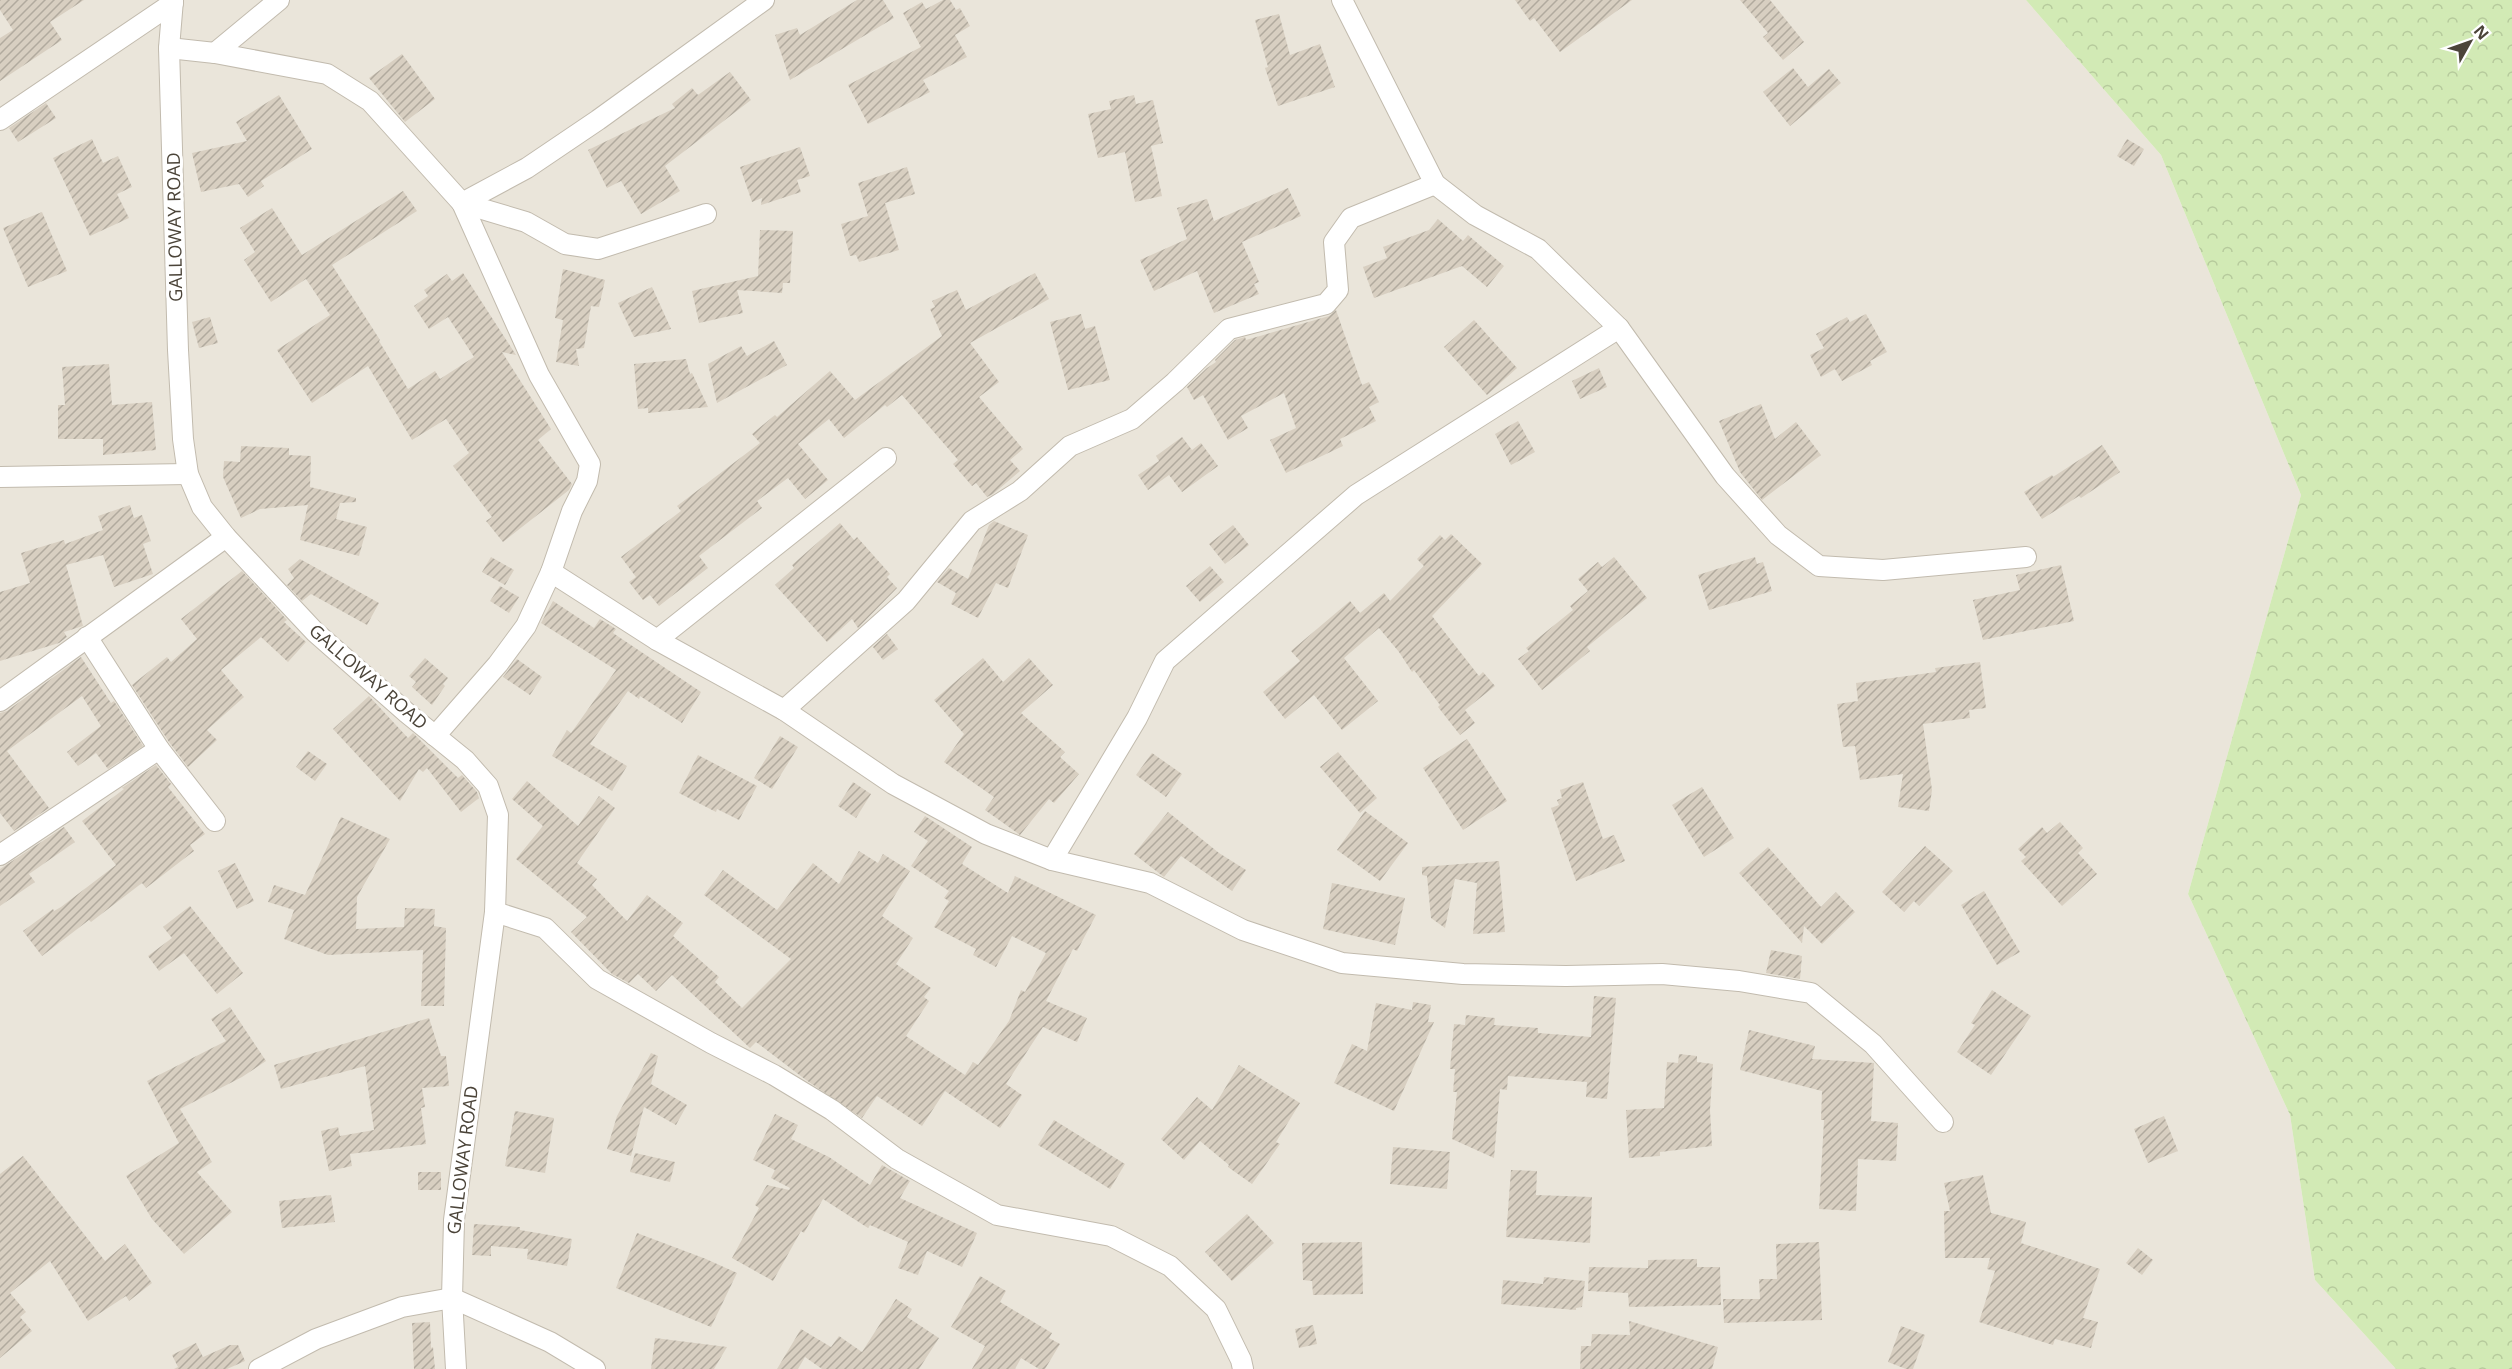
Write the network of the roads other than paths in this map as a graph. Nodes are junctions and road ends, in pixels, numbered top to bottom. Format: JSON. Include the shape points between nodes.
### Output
{"nodes":[{"id":1,"x":279,"y":0,"type":"edge"},
{"id":2,"x":764,"y":0,"type":"edge"},
{"id":3,"x":1342,"y":0,"type":"edge"},
{"id":4,"x":173,"y":2,"type":"edge"},
{"id":5,"x":169,"y":48,"type":"junction"},
{"id":6,"x":215,"y":53,"type":"junction"},
{"id":7,"x":0,"y":120,"type":"edge"},
{"id":8,"x":1435,"y":184,"type":"junction"},
{"id":9,"x":462,"y":203,"type":"junction"},
{"id":10,"x":706,"y":214,"type":"dead end"},
{"id":11,"x":1619,"y":328,"type":"junction"},
{"id":12,"x":886,"y":458,"type":"dead end"},
{"id":13,"x":188,"y":474,"type":"junction"},
{"id":14,"x":0,"y":477,"type":"edge"},
{"id":15,"x":226,"y":537,"type":"junction"},
{"id":16,"x":2026,"y":557,"type":"dead end"},
{"id":17,"x":551,"y":572,"type":"junction"},
{"id":18,"x":87,"y":637,"type":"junction"},
{"id":19,"x":657,"y":640,"type":"junction"},
{"id":20,"x":0,"y":701,"type":"edge"},
{"id":21,"x":784,"y":710,"type":"junction"},
{"id":22,"x":435,"y":736,"type":"junction"},
{"id":23,"x":159,"y":749,"type":"junction"},
{"id":24,"x":215,"y":820,"type":"dead end"},
{"id":25,"x":0,"y":855,"type":"edge"},
{"id":26,"x":1052,"y":860,"type":"junction"},
{"id":27,"x":495,"y":912,"type":"junction"},
{"id":28,"x":1943,"y":1122,"type":"dead end"},
{"id":29,"x":452,"y":1298,"type":"junction"},
{"id":30,"x":259,"y":1369,"type":"edge"},
{"id":31,"x":456,"y":1369,"type":"edge"},
{"id":32,"x":595,"y":1369,"type":"edge"},
{"id":33,"x":1243,"y":1369,"type":"edge"}],
"edges":[{"from":1,"to":6,"type":"street"},
{"from":2,"to":9,"type":"street","via":[[536,162]]},
{"from":3,"to":8,"type":"street"},
{"from":4,"to":5,"type":"street","name":"GALLOWAY ROAD"},
{"from":4,"to":7,"type":"street"},
{"from":5,"to":6,"type":"street"},
{"from":5,"to":13,"type":"street","name":"GALLOWAY ROAD","via":[[179,361]]},
{"from":6,"to":9,"type":"street","via":[[327,74],[370,101]]},
{"from":8,"to":11,"type":"street","via":[[1475,215],[1538,249]]},
{"from":8,"to":21,"type":"street","via":[[1351,218],[1334,242],[1338,290],[1326,304],[1229,329],[1132,419],[1070,446],[1020,491],[972,521],[906,601]]},
{"from":9,"to":10,"type":"street","via":[[526,222],[565,244],[598,249]]},
{"from":9,"to":17,"type":"street","via":[[540,375],[590,464]]},
{"from":11,"to":16,"type":"street","via":[[1725,476],[1778,535],[1819,566],[1883,570]]},
{"from":11,"to":26,"type":"street","via":[[1356,495],[1165,661],[1137,718]]},
{"from":12,"to":19,"type":"street"},
{"from":13,"to":14,"type":"street"},
{"from":13,"to":15,"type":"street","name":"GALLOWAY ROAD","via":[[202,507]]},
{"from":15,"to":18,"type":"street"},
{"from":15,"to":22,"type":"street","name":"GALLOWAY ROAD","via":[[315,632]]},
{"from":17,"to":19,"type":"street"},
{"from":17,"to":22,"type":"street","via":[[526,626]]},
{"from":18,"to":20,"type":"street"},
{"from":18,"to":23,"type":"street"},
{"from":19,"to":21,"type":"street"},
{"from":21,"to":26,"type":"street","via":[[893,784],[986,834]]},
{"from":22,"to":27,"type":"street","name":"GALLOWAY ROAD","via":[[465,759],[488,786],[498,815]]},
{"from":23,"to":24,"type":"street"},
{"from":23,"to":25,"type":"street"},
{"from":26,"to":28,"type":"street","via":[[1150,883],[1243,930],[1342,963],[1463,974],[1662,974],[1811,993],[1874,1044]]},
{"from":27,"to":29,"type":"street","name":"GALLOWAY ROAD","via":[[454,1221]]},
{"from":27,"to":33,"type":"street","via":[[545,928],[597,978],[832,1110],[897,1160],[997,1215],[1111,1236],[1170,1266],[1216,1309]]},
{"from":29,"to":30,"type":"street","via":[[402,1307],[316,1339]]},
{"from":29,"to":31,"type":"street","name":"GALLOWAY ROAD"},
{"from":29,"to":32,"type":"street","via":[[550,1342]]}]}
